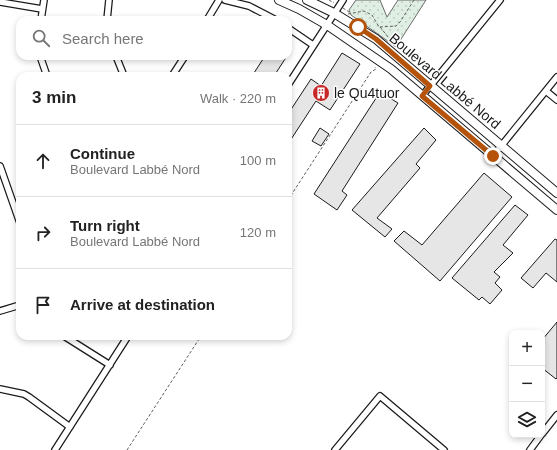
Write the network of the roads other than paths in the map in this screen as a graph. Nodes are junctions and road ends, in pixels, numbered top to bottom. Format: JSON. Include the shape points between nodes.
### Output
{"nodes":[{"id":1,"x":44,"y":0,"type":"edge"},
{"id":2,"x":109,"y":0,"type":"edge"},
{"id":3,"x":219,"y":0,"type":"edge"},
{"id":4,"x":225,"y":0,"type":"edge"},
{"id":5,"x":279,"y":0,"type":"edge"},
{"id":6,"x":307,"y":0,"type":"edge"},
{"id":7,"x":343,"y":0,"type":"edge"},
{"id":8,"x":500,"y":0,"type":"edge"},
{"id":9,"x":0,"y":2,"type":"edge"},
{"id":10,"x":42,"y":9,"type":"junction"},
{"id":11,"x":334,"y":13,"type":"junction"},
{"id":12,"x":41,"y":16,"type":"edge"},
{"id":13,"x":107,"y":16,"type":"edge"},
{"id":14,"x":209,"y":16,"type":"edge"},
{"id":15,"x":268,"y":16,"type":"edge"},
{"id":16,"x":327,"y":25,"type":"junction"},
{"id":17,"x":292,"y":31,"type":"edge"},
{"id":18,"x":313,"y":45,"type":"junction"},
{"id":19,"x":41,"y":60,"type":"edge"},
{"id":20,"x":118,"y":60,"type":"edge"},
{"id":21,"x":182,"y":60,"type":"edge"},
{"id":22,"x":46,"y":72,"type":"edge"},
{"id":23,"x":122,"y":72,"type":"edge"},
{"id":24,"x":175,"y":72,"type":"edge"},
{"id":25,"x":557,"y":77,"type":"edge"},
{"id":26,"x":292,"y":79,"type":"edge"},
{"id":27,"x":430,"y":86,"type":"junction"},
{"id":28,"x":546,"y":91,"type":"junction"},
{"id":29,"x":422,"y":96,"type":"junction"},
{"id":30,"x":557,"y":100,"type":"edge"},
{"id":31,"x":501,"y":145,"type":"junction"},
{"id":32,"x":493,"y":156,"type":"junction"},
{"id":33,"x":0,"y":166,"type":"edge"},
{"id":34,"x":557,"y":193,"type":"edge"},
{"id":35,"x":557,"y":210,"type":"edge"},
{"id":36,"x":16,"y":212,"type":"edge"},
{"id":37,"x":16,"y":305,"type":"edge"},
{"id":38,"x":0,"y":311,"type":"edge"},
{"id":39,"x":70,"y":340,"type":"edge"},
{"id":40,"x":126,"y":340,"type":"edge"},
{"id":41,"x":110,"y":365,"type":"junction"},
{"id":42,"x":0,"y":389,"type":"edge"},
{"id":43,"x":557,"y":415,"type":"edge"},
{"id":44,"x":70,"y":427,"type":"junction"},
{"id":45,"x":545,"y":431,"type":"edge"},
{"id":46,"x":540,"y":438,"type":"edge"},
{"id":47,"x":56,"y":450,"type":"edge"},
{"id":48,"x":336,"y":450,"type":"edge"},
{"id":49,"x":444,"y":450,"type":"edge"},
{"id":50,"x":530,"y":450,"type":"edge"}],
"edges":[{"from":1,"to":10,"type":"street"},
{"from":2,"to":13,"type":"street"},
{"from":3,"to":14,"type":"street"},
{"from":4,"to":15,"type":"street","via":[[249,6]]},
{"from":5,"to":16,"type":"main road","name":"Boulevard Labbé Nord"},
{"from":6,"to":11,"type":"main road","name":"Boulevard Labbé Nord"},
{"from":7,"to":11,"type":"street"},
{"from":8,"to":27,"type":"street"},
{"from":9,"to":10,"type":"street"},
{"from":10,"to":12,"type":"street"},
{"from":11,"to":16,"type":"street"},
{"from":11,"to":27,"type":"main road","name":"Boulevard Labbé Nord","via":[[376,39]]},
{"from":16,"to":18,"type":"street"},
{"from":16,"to":29,"type":"main road","name":"Boulevard Labbé Nord","via":[[391,69]]},
{"from":17,"to":18,"type":"street"},
{"from":18,"to":26,"type":"street"},
{"from":19,"to":22,"type":"street"},
{"from":20,"to":23,"type":"street"},
{"from":21,"to":24,"type":"street"},
{"from":25,"to":28,"type":"street"},
{"from":27,"to":29,"type":"street"},
{"from":27,"to":31,"type":"main road","name":"Boulevard Labbé Nord"},
{"from":28,"to":30,"type":"street"},
{"from":28,"to":31,"type":"street"},
{"from":29,"to":32,"type":"main road","name":"Boulevard Labbé Nord"},
{"from":31,"to":32,"type":"street"},
{"from":31,"to":34,"type":"main road","name":"Boulevard Labbé Nord"},
{"from":32,"to":35,"type":"main road","name":"Boulevard Labbé Nord"},
{"from":33,"to":36,"type":"street"},
{"from":37,"to":38,"type":"street"},
{"from":39,"to":41,"type":"street"},
{"from":40,"to":41,"type":"street"},
{"from":41,"to":44,"type":"street"},
{"from":42,"to":44,"type":"street","via":[[24,394]]},
{"from":43,"to":45,"type":"street"},
{"from":44,"to":47,"type":"street"},
{"from":46,"to":50,"type":"street"},
{"from":48,"to":49,"type":"street","via":[[380,396]]}]}
